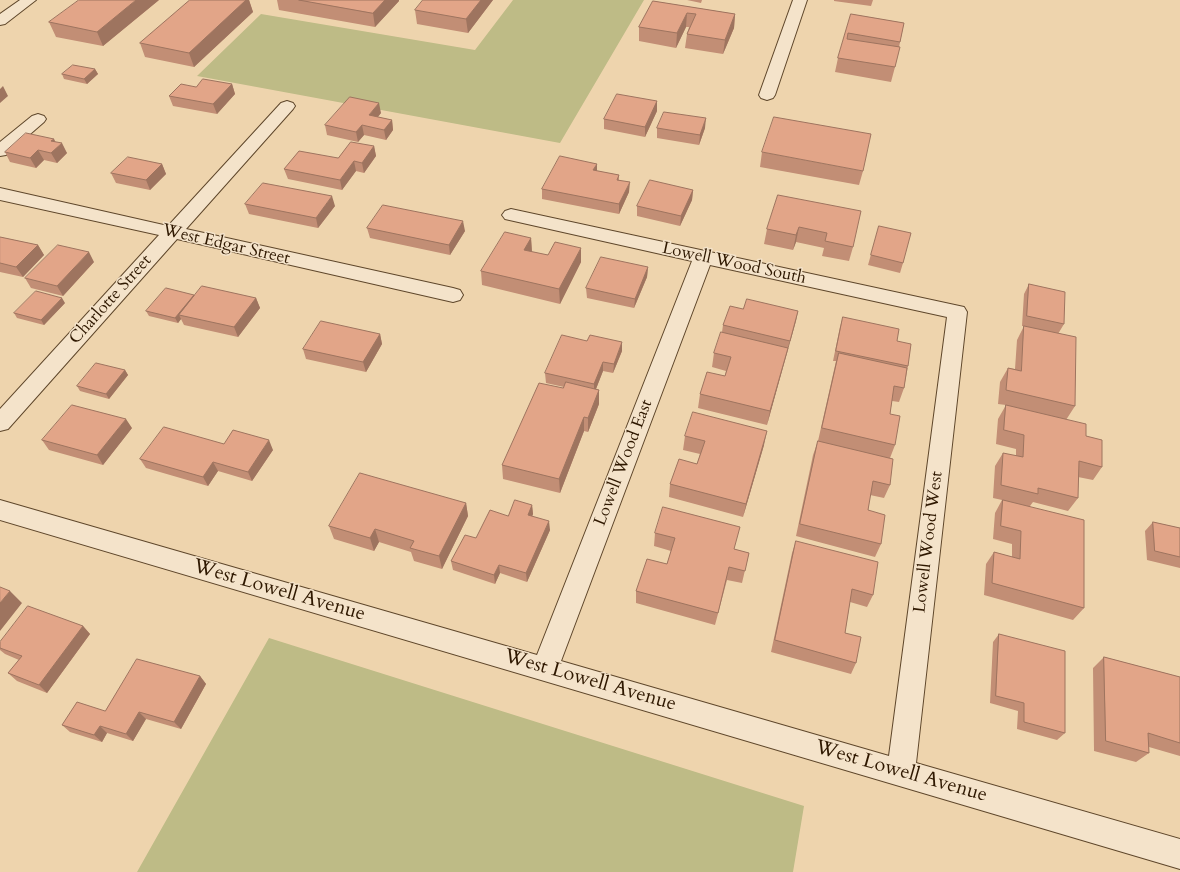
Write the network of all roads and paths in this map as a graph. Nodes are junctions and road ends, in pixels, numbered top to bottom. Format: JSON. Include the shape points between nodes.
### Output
{"nodes":[{"id":1,"x":29,"y":0,"type":"edge"},
{"id":2,"x":800,"y":0,"type":"edge"},
{"id":3,"x":0,"y":22,"type":"edge"},
{"id":4,"x":767,"y":95,"type":"dead end"},
{"id":5,"x":287,"y":106,"type":"dead end"},
{"id":6,"x":38,"y":119,"type":"dead end"},
{"id":7,"x":0,"y":151,"type":"edge"},
{"id":8,"x":0,"y":194,"type":"edge"},
{"id":9,"x":511,"y":215,"type":"dead end"},
{"id":10,"x":172,"y":232,"type":"junction"},
{"id":11,"x":703,"y":257,"type":"junction"},
{"id":12,"x":453,"y":295,"type":"dead end"},
{"id":13,"x":956,"y":312,"type":"joint"},
{"id":14,"x":0,"y":422,"type":"edge"},
{"id":15,"x":0,"y":510,"type":"edge"},
{"id":16,"x":545,"y":668,"type":"junction"},
{"id":17,"x":901,"y":772,"type":"junction"},
{"id":18,"x":1180,"y":854,"type":"edge"}],
"edges":[{"from":1,"to":3,"type":"street"},
{"from":2,"to":4,"type":"street"},
{"from":5,"to":10,"type":"street","name":"Charlotte Street"},
{"from":6,"to":7,"type":"street"},
{"from":8,"to":10,"type":"street","name":"West Edgar Street"},
{"from":9,"to":11,"type":"street","name":"Lowell Wood South"},
{"from":10,"to":12,"type":"street","name":"West Edgar Street"},
{"from":10,"to":14,"type":"street","name":"Charlotte Street"},
{"from":11,"to":13,"type":"street","name":"Lowell Wood South"},
{"from":11,"to":16,"type":"street","name":"Lowell Wood East"},
{"from":13,"to":17,"type":"street","name":"Lowell Wood West"},
{"from":15,"to":16,"type":"street","name":"West Lowell Avenue"},
{"from":16,"to":17,"type":"street","name":"West Lowell Avenue"},
{"from":17,"to":18,"type":"street","name":"West Lowell Avenue"}]}
